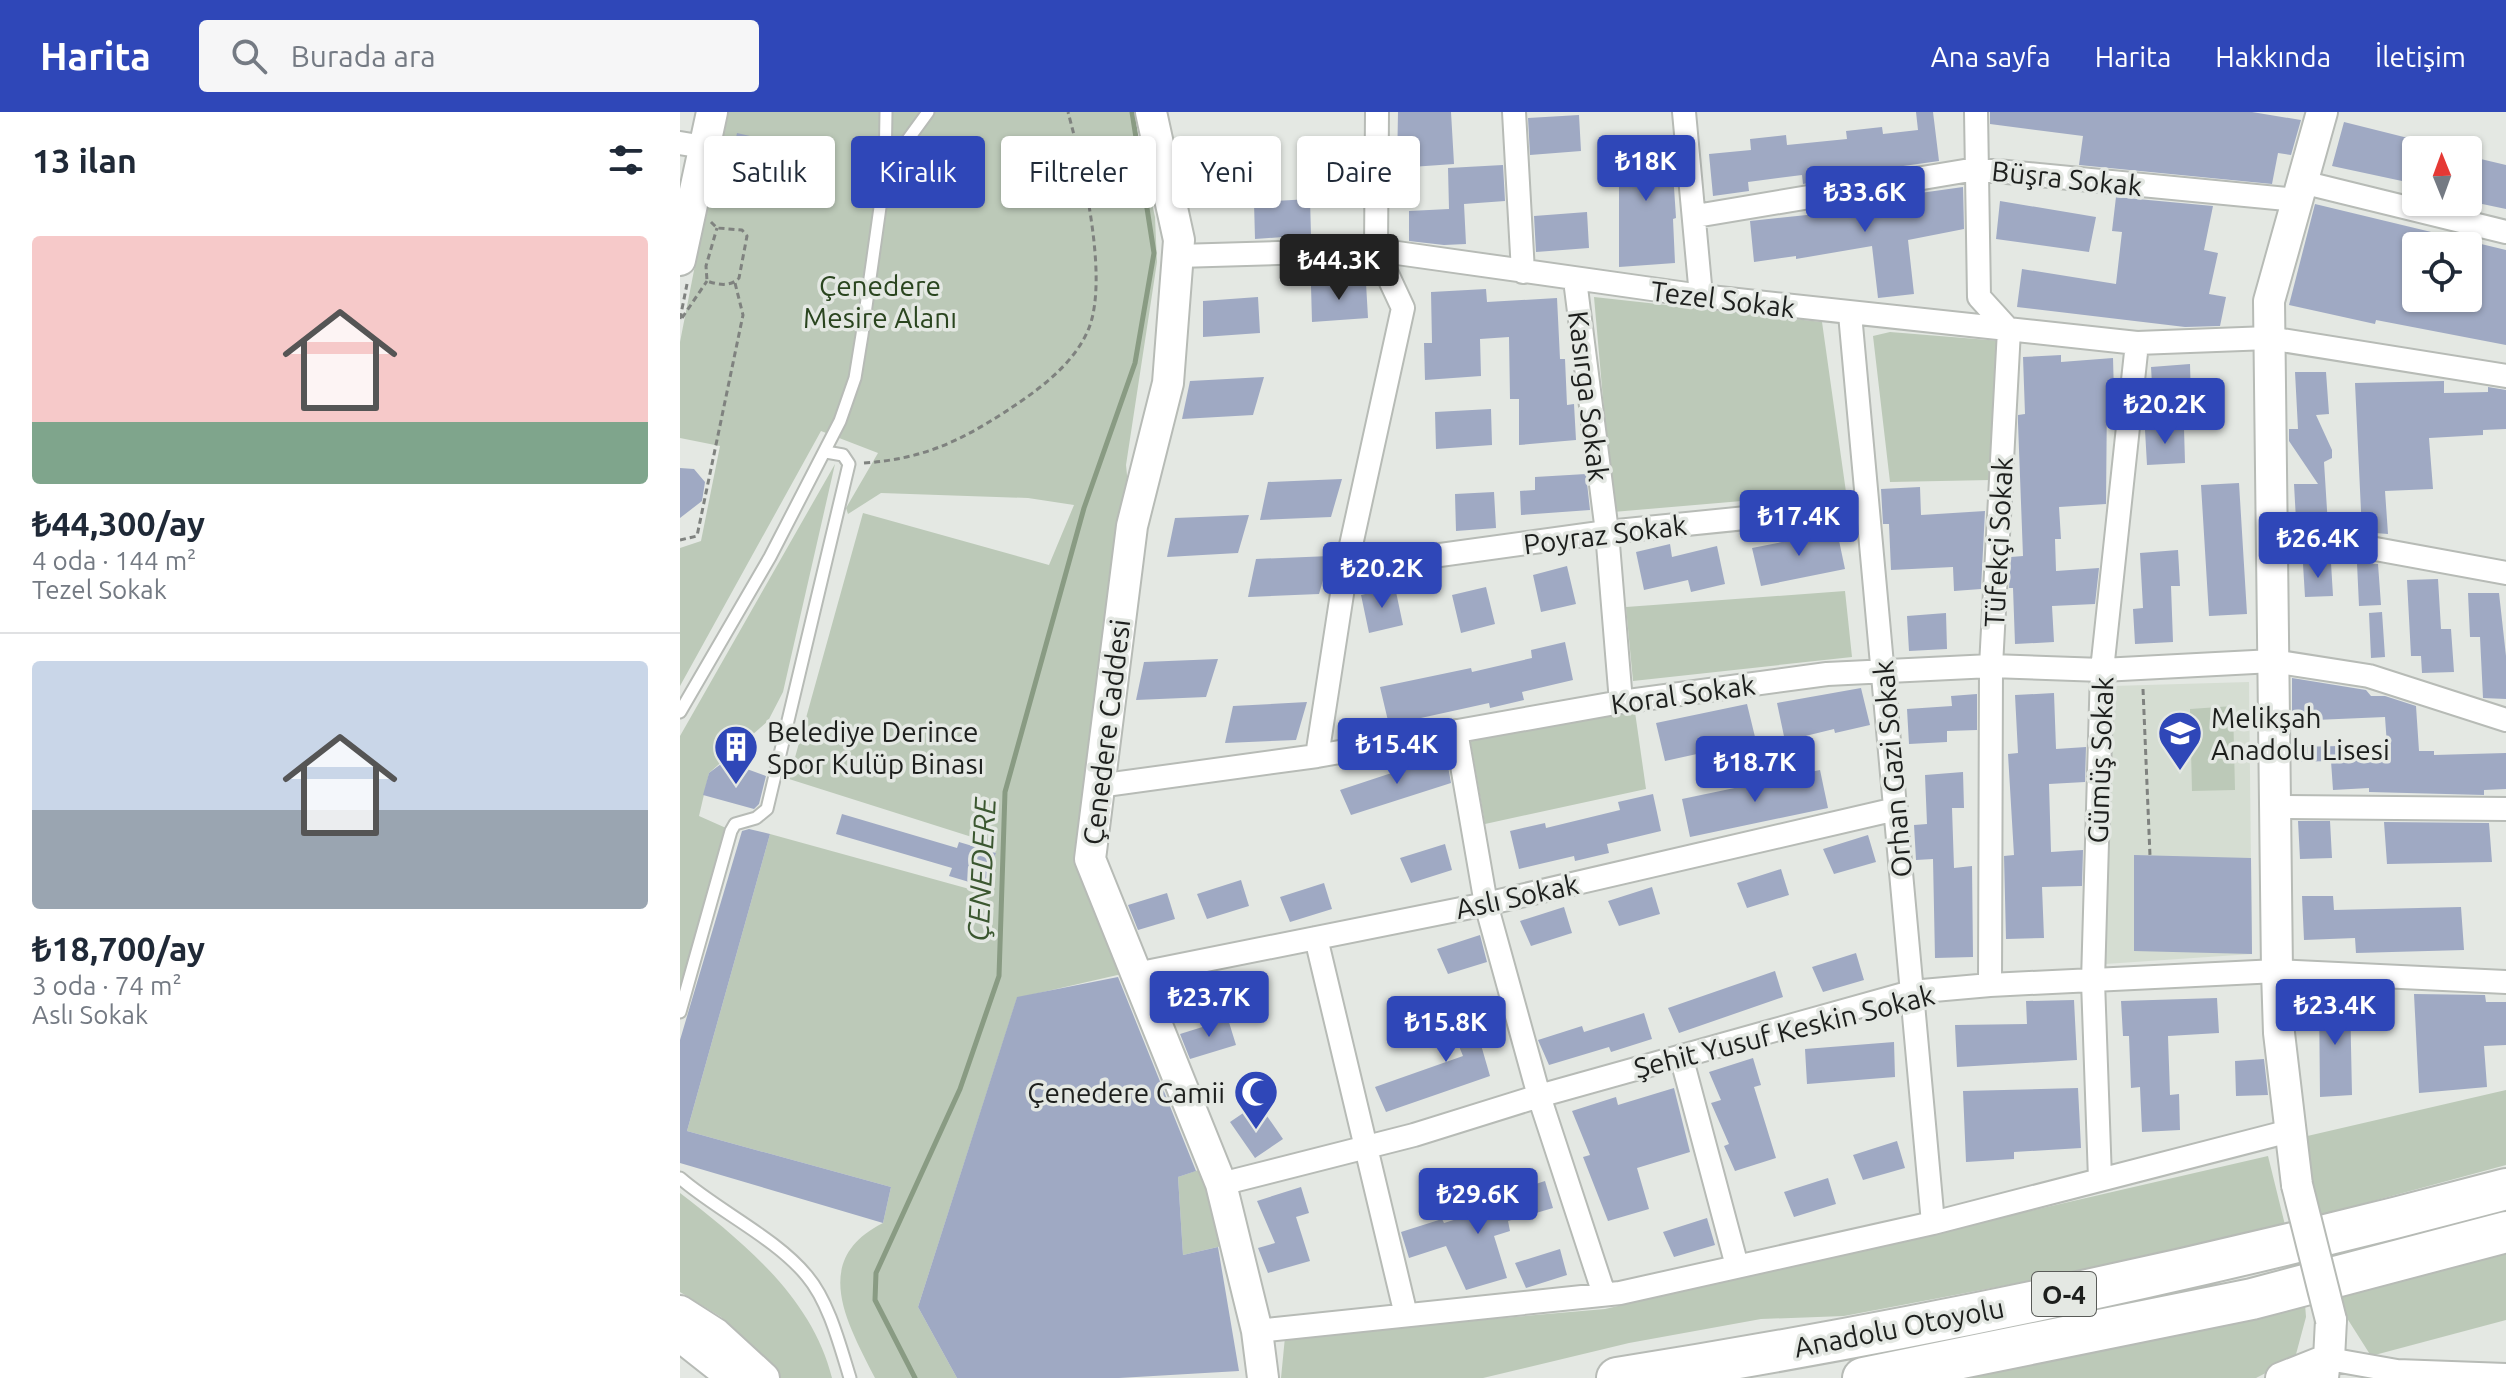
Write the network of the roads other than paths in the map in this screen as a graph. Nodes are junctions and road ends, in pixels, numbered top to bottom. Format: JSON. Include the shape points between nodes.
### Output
{"nodes":[{"id":1,"x":696,"y":112,"type":"edge"},
{"id":2,"x":712,"y":112,"type":"edge"},
{"id":3,"x":886,"y":112,"type":"edge"},
{"id":4,"x":928,"y":112,"type":"edge"},
{"id":5,"x":1151,"y":112,"type":"edge"},
{"id":6,"x":1377,"y":112,"type":"edge"},
{"id":7,"x":1514,"y":112,"type":"edge"},
{"id":8,"x":1684,"y":112,"type":"edge"},
{"id":9,"x":1976,"y":112,"type":"edge"},
{"id":10,"x":2322,"y":112,"type":"edge"},
{"id":11,"x":886,"y":136,"type":"edge"},
{"id":12,"x":911,"y":136,"type":"edge"},
{"id":13,"x":691,"y":145,"type":"edge"},
{"id":14,"x":1976,"y":169,"type":"junction"},
{"id":15,"x":680,"y":185,"type":"edge"},
{"id":16,"x":2300,"y":191,"type":"junction"},
{"id":17,"x":880,"y":208,"type":"edge"},
{"id":18,"x":1696,"y":216,"type":"junction"},
{"id":19,"x":2506,"y":232,"type":"edge"},
{"id":20,"x":1376,"y":250,"type":"junction"},
{"id":21,"x":1178,"y":256,"type":"junction"},
{"id":22,"x":680,"y":260,"type":"edge"},
{"id":23,"x":1523,"y":272,"type":"junction"},
{"id":24,"x":1575,"y":280,"type":"junction"},
{"id":25,"x":1701,"y":296,"type":"junction"},
{"id":26,"x":1850,"y":314,"type":"junction"},
{"id":27,"x":2009,"y":330,"type":"junction"},
{"id":28,"x":2269,"y":338,"type":"junction"},
{"id":29,"x":2137,"y":343,"type":"junction"},
{"id":30,"x":2506,"y":376,"type":"edge"},
{"id":31,"x":826,"y":452,"type":"junction"},
{"id":32,"x":1865,"y":506,"type":"junction"},
{"id":33,"x":2272,"y":530,"type":"junction"},
{"id":34,"x":1607,"y":532,"type":"junction"},
{"id":35,"x":1346,"y":568,"type":"junction"},
{"id":36,"x":2506,"y":573,"type":"edge"},
{"id":37,"x":2273,"y":661,"type":"junction"},
{"id":38,"x":1991,"y":666,"type":"junction"},
{"id":39,"x":2102,"y":670,"type":"junction"},
{"id":40,"x":1884,"y":672,"type":"junction"},
{"id":41,"x":1621,"y":702,"type":"junction"},
{"id":42,"x":680,"y":712,"type":"edge"},
{"id":43,"x":2506,"y":720,"type":"edge"},
{"id":44,"x":1456,"y":731,"type":"junction"},
{"id":45,"x":1317,"y":756,"type":"junction"},
{"id":46,"x":1098,"y":786,"type":"junction"},
{"id":47,"x":2276,"y":807,"type":"junction"},
{"id":48,"x":1896,"y":809,"type":"junction"},
{"id":49,"x":2506,"y":809,"type":"edge"},
{"id":50,"x":1486,"y":904,"type":"junction"},
{"id":51,"x":1316,"y":938,"type":"junction"},
{"id":52,"x":2277,"y":971,"type":"junction"},
{"id":53,"x":1136,"y":974,"type":"junction"},
{"id":54,"x":2093,"y":981,"type":"junction"},
{"id":55,"x":2506,"y":982,"type":"edge"},
{"id":56,"x":1990,"y":985,"type":"junction"},
{"id":57,"x":1911,"y":992,"type":"junction"},
{"id":58,"x":680,"y":1012,"type":"edge"},
{"id":59,"x":1681,"y":1056,"type":"junction"},
{"id":60,"x":1539,"y":1096,"type":"junction"},
{"id":61,"x":2290,"y":1131,"type":"junction"},
{"id":62,"x":1366,"y":1147,"type":"junction"},
{"id":63,"x":680,"y":1178,"type":"edge"},
{"id":64,"x":2100,"y":1179,"type":"junction"},
{"id":65,"x":1221,"y":1184,"type":"junction"},
{"id":66,"x":2506,"y":1189,"type":"edge"},
{"id":67,"x":1933,"y":1223,"type":"junction"},
{"id":68,"x":2506,"y":1232,"type":"edge"},
{"id":69,"x":1737,"y":1266,"type":"junction"},
{"id":70,"x":1604,"y":1294,"type":"junction"},
{"id":71,"x":680,"y":1311,"type":"edge"},
{"id":72,"x":1406,"y":1315,"type":"junction"},
{"id":73,"x":1257,"y":1331,"type":"junction"},
{"id":74,"x":680,"y":1336,"type":"edge"},
{"id":75,"x":2328,"y":1368,"type":"edge"},
{"id":76,"x":2506,"y":1375,"type":"edge"},
{"id":77,"x":2465,"y":1376,"type":"edge"},
{"id":78,"x":733,"y":1378,"type":"edge"},
{"id":79,"x":764,"y":1378,"type":"edge"},
{"id":80,"x":850,"y":1378,"type":"edge"},
{"id":81,"x":1263,"y":1378,"type":"edge"},
{"id":82,"x":1617,"y":1378,"type":"edge"},
{"id":83,"x":1863,"y":1378,"type":"edge"},
{"id":84,"x":2281,"y":1378,"type":"edge"}],
"edges":[{"from":1,"to":13,"type":"street"},
{"from":2,"to":13,"type":"street"},
{"from":3,"to":11,"type":"lane"},
{"from":4,"to":12,"type":"lane"},
{"from":5,"to":21,"type":"street","name":"Çenedere Caddesi"},
{"from":6,"to":20,"type":"street"},
{"from":7,"to":23,"type":"street"},
{"from":8,"to":18,"type":"street"},
{"from":9,"to":14,"type":"street"},
{"from":10,"to":16,"type":"street"},
{"from":13,"to":15,"type":"street"},
{"from":13,"to":22,"type":"street"},
{"from":14,"to":16,"type":"street","name":"Büşra Sokak"},
{"from":14,"to":18,"type":"street","name":"Büşra Sokak"},
{"from":14,"to":27,"type":"street","via":[[1979,297]]},
{"from":16,"to":19,"type":"street","name":"Büşra Sokak"},
{"from":16,"to":28,"type":"street","via":[[2269,301]]},
{"from":17,"to":31,"type":"lane","via":[[855,378]]},
{"from":18,"to":25,"type":"street"},
{"from":20,"to":21,"type":"street","name":"Tezel Sokak"},
{"from":20,"to":23,"type":"street","name":"Tezel Sokak"},
{"from":20,"to":35,"type":"street","via":[[1403,308]]},
{"from":21,"to":46,"type":"street","name":"Çenedere Caddesi","via":[[1168,383],[1132,526]]},
{"from":23,"to":24,"type":"street","name":"Tezel Sokak"},
{"from":24,"to":25,"type":"street","name":"Tezel Sokak"},
{"from":24,"to":34,"type":"street","name":"Kasırga Sokak"},
{"from":25,"to":26,"type":"street","name":"Tezel Sokak"},
{"from":26,"to":27,"type":"street","name":"Tezel Sokak"},
{"from":26,"to":32,"type":"street","name":"Orhan Gazi Sokak"},
{"from":27,"to":29,"type":"street","name":"Tezel Sokak"},
{"from":27,"to":38,"type":"street","name":"Tüfekçi Sokak"},
{"from":28,"to":29,"type":"street","name":"Tezel Sokak"},
{"from":28,"to":30,"type":"street","name":"Tezel Sokak"},
{"from":28,"to":33,"type":"street"},
{"from":29,"to":39,"type":"street","name":"Gümüş Sokak"},
{"from":31,"to":42,"type":"lane"},
{"from":31,"to":58,"type":"lane","via":[[843,455],[849,464],[767,809],[731,831]]},
{"from":32,"to":34,"type":"street","name":"Poyraz Sokak"},
{"from":32,"to":40,"type":"street","name":"Orhan Gazi Sokak"},
{"from":33,"to":36,"type":"street"},
{"from":33,"to":37,"type":"street"},
{"from":34,"to":35,"type":"street","name":"Poyraz Sokak"},
{"from":34,"to":41,"type":"street","name":"Kasırga Sokak"},
{"from":35,"to":45,"type":"street"},
{"from":37,"to":39,"type":"street","name":"Koral Sokak"},
{"from":37,"to":43,"type":"street","name":"Koral Sokak","via":[[2369,676]]},
{"from":37,"to":47,"type":"street"},
{"from":38,"to":39,"type":"street","name":"Koral Sokak"},
{"from":38,"to":40,"type":"street","name":"Koral Sokak"},
{"from":38,"to":56,"type":"street","name":"Tüfekçi Sokak"},
{"from":39,"to":54,"type":"street","name":"Gümüş Sokak"},
{"from":40,"to":41,"type":"street","name":"Koral Sokak","via":[[1827,674]]},
{"from":40,"to":48,"type":"street","name":"Orhan Gazi Sokak"},
{"from":41,"to":44,"type":"street","name":"Koral Sokak"},
{"from":44,"to":45,"type":"street","name":"Koral Sokak"},
{"from":44,"to":50,"type":"street"},
{"from":45,"to":46,"type":"street","name":"Koral Sokak"},
{"from":46,"to":53,"type":"street","name":"Çenedere Caddesi","via":[[1090,859]]},
{"from":47,"to":49,"type":"street"},
{"from":47,"to":52,"type":"street"},
{"from":48,"to":50,"type":"street","name":"Aslı Sokak"},
{"from":48,"to":57,"type":"street","name":"Orhan Gazi Sokak"},
{"from":50,"to":51,"type":"street","name":"Aslı Sokak"},
{"from":50,"to":60,"type":"street"},
{"from":51,"to":53,"type":"street","name":"Aslı Sokak"},
{"from":51,"to":62,"type":"street"},
{"from":52,"to":54,"type":"street","name":"Şehit Yusuf Keskin Sokak"},
{"from":52,"to":55,"type":"street","name":"Şehit Yusuf Keskin Sokak"},
{"from":52,"to":61,"type":"street"},
{"from":53,"to":65,"type":"street","name":"Çenedere Caddesi"},
{"from":54,"to":56,"type":"street","name":"Şehit Yusuf Keskin Sokak"},
{"from":54,"to":64,"type":"street","name":"Gümüş Sokak"},
{"from":56,"to":57,"type":"street","name":"Şehit Yusuf Keskin Sokak"},
{"from":57,"to":59,"type":"street","name":"Şehit Yusuf Keskin Sokak"},
{"from":57,"to":67,"type":"street","name":"Orhan Gazi Sokak"},
{"from":59,"to":60,"type":"street","name":"Şehit Yusuf Keskin Sokak"},
{"from":59,"to":69,"type":"street"},
{"from":60,"to":62,"type":"street","name":"Şehit Yusuf Keskin Sokak"},
{"from":60,"to":70,"type":"street"},
{"from":61,"to":64,"type":"street"},
{"from":61,"to":75,"type":"street","bridge":true,"via":[[2297,1185],[2331,1320]]},
{"from":62,"to":65,"type":"street","name":"Şehit Yusuf Keskin Sokak"},
{"from":62,"to":72,"type":"street"},
{"from":63,"to":80,"type":"lane","via":[[807,1275],[819,1293]]},
{"from":64,"to":67,"type":"street"},
{"from":65,"to":73,"type":"street","name":"Çenedere Caddesi"},
{"from":66,"to":82,"type":"highway","name":"Anadolu Otoyolu","number":"O-4","via":[[2099,1287],[1814,1345]]},
{"from":67,"to":69,"type":"street"},
{"from":68,"to":83,"type":"highway","name":"Anadolu Otoyolu","number":"O-4","via":[[2252,1299]]},
{"from":69,"to":70,"type":"street"},
{"from":70,"to":72,"type":"street"},
{"from":71,"to":79,"type":"street","via":[[716,1334]]},
{"from":72,"to":73,"type":"street"},
{"from":73,"to":81,"type":"street","name":"Çenedere Caddesi"},
{"from":74,"to":78,"type":"street"},
{"from":75,"to":77,"type":"street"},
{"from":75,"to":84,"type":"street"},
{"from":76,"to":77,"type":"street"}]}
